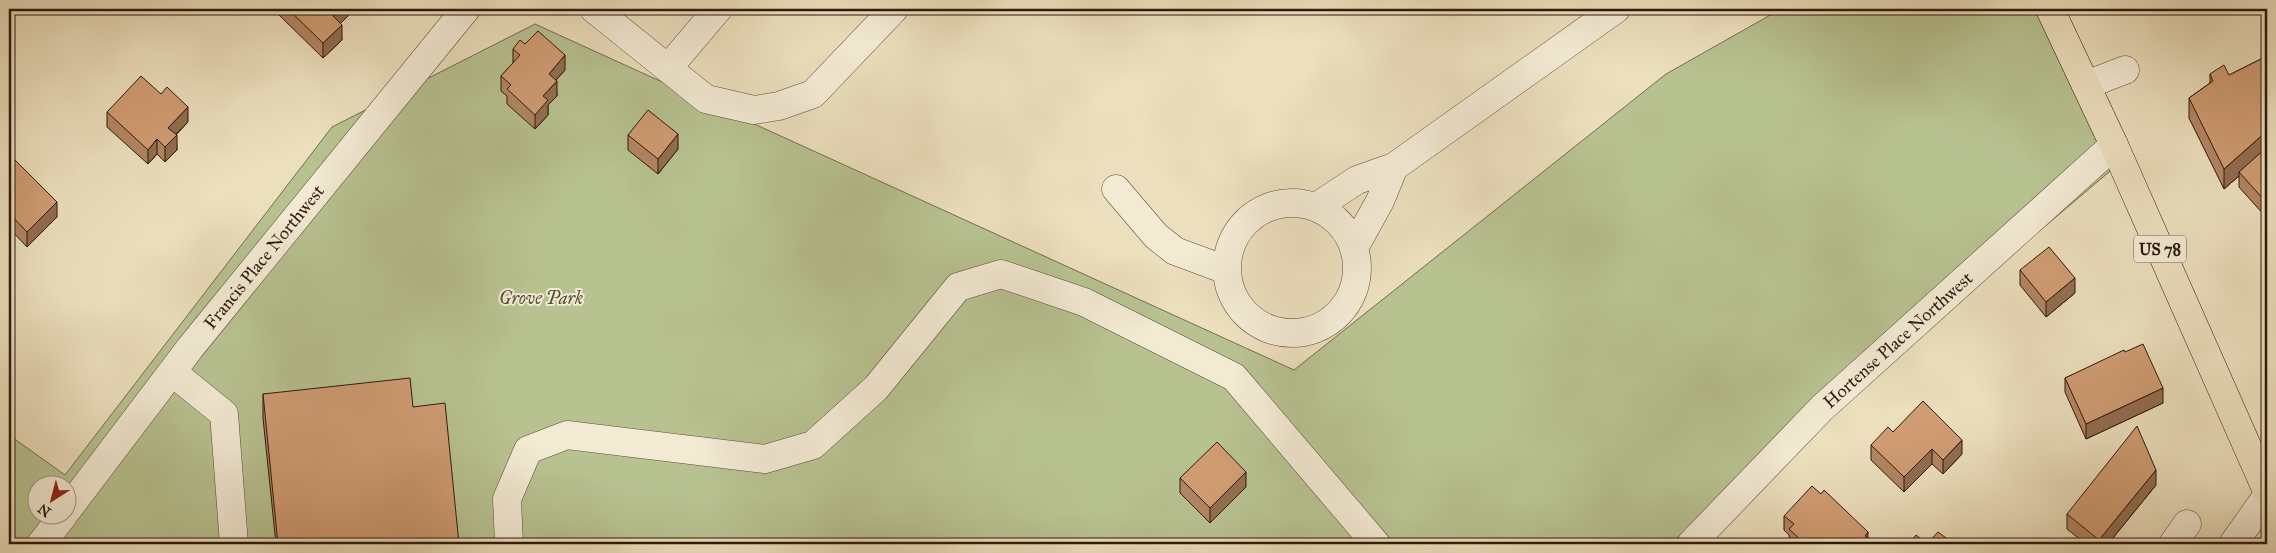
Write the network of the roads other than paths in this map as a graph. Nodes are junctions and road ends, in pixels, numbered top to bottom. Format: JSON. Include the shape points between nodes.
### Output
{"nodes":[{"id":1,"x":466,"y":9,"type":"edge"},
{"id":2,"x":594,"y":9,"type":"edge"},
{"id":3,"x":718,"y":9,"type":"edge"},
{"id":4,"x":894,"y":9,"type":"edge"},
{"id":5,"x":1616,"y":9,"type":"edge"},
{"id":6,"x":2050,"y":9,"type":"edge"},
{"id":7,"x":668,"y":68,"type":"junction"},
{"id":8,"x":2125,"y":70,"type":"dead end"},
{"id":9,"x":2086,"y":86,"type":"junction"},
{"id":10,"x":2114,"y":144,"type":"junction"},
{"id":11,"x":1394,"y":167,"type":"junction"},
{"id":12,"x":1116,"y":189,"type":"dead end"},
{"id":13,"x":1316,"y":207,"type":"junction"},
{"id":14,"x":1354,"y":248,"type":"junction"},
{"id":15,"x":1226,"y":270,"type":"junction"},
{"id":16,"x":172,"y":372,"type":"junction"},
{"id":17,"x":2267,"y":491,"type":"edge"},
{"id":18,"x":78,"y":496,"type":"edge"},
{"id":19,"x":2267,"y":496,"type":"edge"},
{"id":20,"x":55,"y":526,"type":"edge"},
{"id":21,"x":41,"y":544,"type":"edge"},
{"id":22,"x":234,"y":544,"type":"edge"},
{"id":23,"x":509,"y":544,"type":"edge"},
{"id":24,"x":1376,"y":544,"type":"edge"},
{"id":25,"x":1691,"y":544,"type":"edge"},
{"id":26,"x":2233,"y":544,"type":"edge"}],
"edges":[{"from":1,"to":16,"type":"street","name":"Francis Place Northwest"},
{"from":2,"to":7,"type":"street"},
{"from":3,"to":7,"type":"street"},
{"from":4,"to":7,"type":"street","via":[[813,94],[779,106],[754,110],[706,99]]},
{"from":5,"to":11,"type":"street"},
{"from":6,"to":9,"type":"main road","number":"US 78"},
{"from":8,"to":9,"type":"street"},
{"from":9,"to":10,"type":"main road","number":"US 78"},
{"from":10,"to":17,"type":"main road","number":"US 78"},
{"from":10,"to":25,"type":"street","name":"Hortense Place Northwest","via":[[1822,408]]},
{"from":11,"to":13,"type":"street","via":[[1357,180]]},
{"from":11,"to":14,"type":"street","via":[[1380,201]]},
{"from":12,"to":15,"type":"street","via":[[1156,236],[1175,251]]},
{"from":13,"to":14,"type":"street","via":[[1338,225]]},
{"from":13,"to":15,"type":"street","via":[[1290,200],[1270,204],[1251,214],[1237,230],[1228,249]]},
{"from":14,"to":15,"type":"street","via":[[1360,270],[1354,292],[1343,311],[1325,325],[1304,333],[1281,333],[1260,325],[1242,311],[1231,292]]},
{"from":16,"to":18,"type":"street","name":"Francis Place Northwest"},
{"from":16,"to":22,"type":"street","via":[[224,414]]},
{"from":19,"to":26,"type":"street"},
{"from":20,"to":21,"type":"street"},
{"from":23,"to":24,"type":"street","via":[[507,499],[528,450],[567,435],[765,459],[813,445],[876,388],[958,287],[1001,274],[1084,302],[1234,378]]}]}
